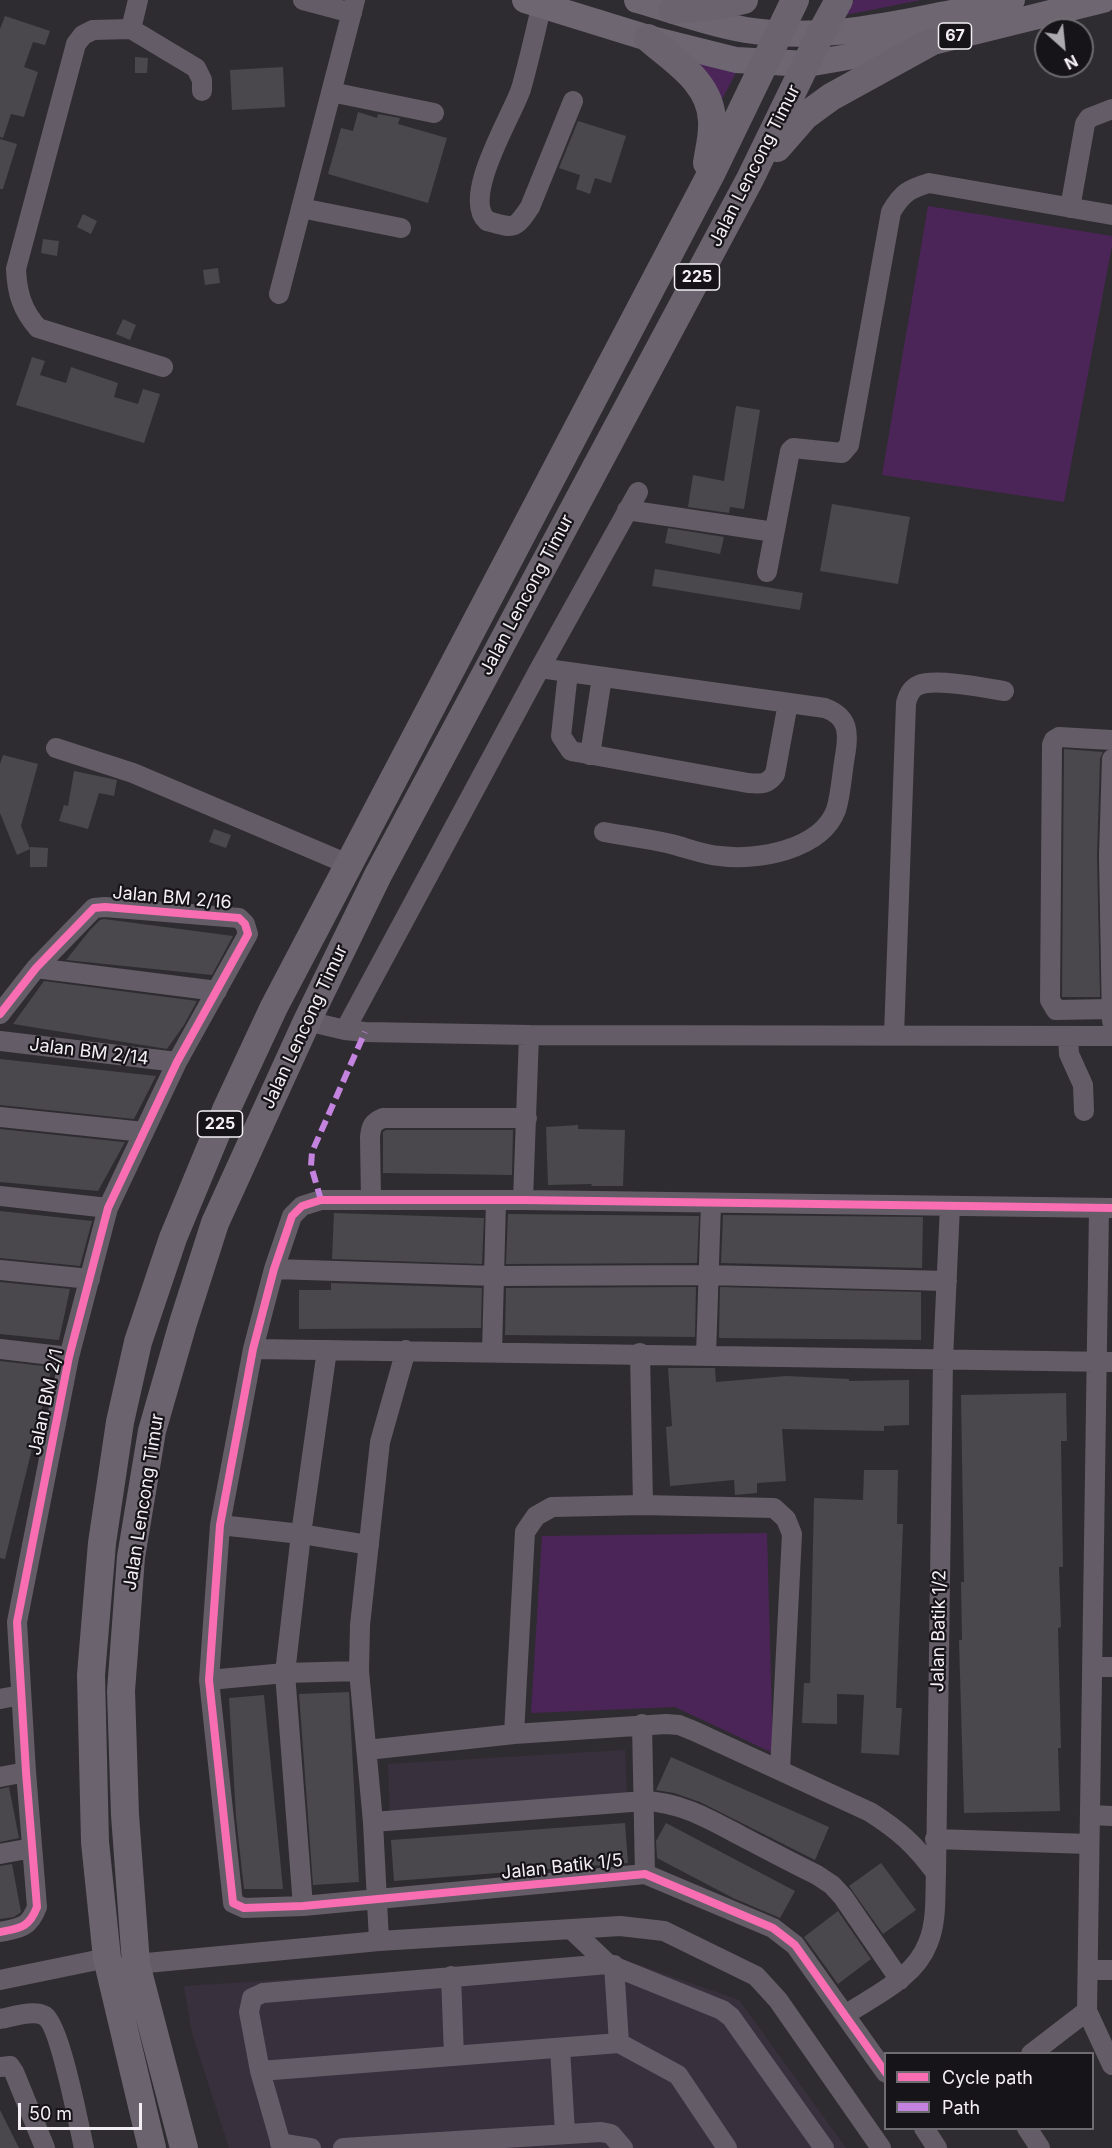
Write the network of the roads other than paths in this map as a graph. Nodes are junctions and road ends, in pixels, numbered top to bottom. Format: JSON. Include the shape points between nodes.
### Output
{"nodes":[{"id":1,"x":138,"y":0,"type":"edge"},
{"id":2,"x":303,"y":0,"type":"edge"},
{"id":3,"x":636,"y":0,"type":"edge"},
{"id":4,"x":744,"y":0,"type":"edge"},
{"id":5,"x":795,"y":0,"type":"edge"},
{"id":6,"x":839,"y":0,"type":"edge"},
{"id":7,"x":1012,"y":0,"type":"edge"},
{"id":8,"x":1103,"y":0,"type":"edge"},
{"id":9,"x":534,"y":2,"type":"edge"},
{"id":10,"x":354,"y":6,"type":"edge"},
{"id":11,"x":673,"y":10,"type":"junction"},
{"id":12,"x":131,"y":29,"type":"junction"},
{"id":13,"x":778,"y":33,"type":"junction"},
{"id":14,"x":820,"y":34,"type":"junction"},
{"id":15,"x":648,"y":38,"type":"junction"},
{"id":16,"x":929,"y":43,"type":"junction"},
{"id":17,"x":763,"y":63,"type":"junction"},
{"id":18,"x":807,"y":64,"type":"junction"},
{"id":19,"x":202,"y":91,"type":"dead end"},
{"id":20,"x":332,"y":92,"type":"junction"},
{"id":21,"x":573,"y":101,"type":"dead end"},
{"id":22,"x":1112,"y":109,"type":"edge"},
{"id":23,"x":434,"y":113,"type":"dead end"},
{"id":24,"x":750,"y":179,"type":"junction"},
{"id":25,"x":702,"y":192,"type":"junction"},
{"id":26,"x":301,"y":208,"type":"junction"},
{"id":27,"x":1070,"y":208,"type":"junction"},
{"id":28,"x":1112,"y":215,"type":"edge"},
{"id":29,"x":400,"y":228,"type":"dead end"},
{"id":30,"x":279,"y":294,"type":"dead end"},
{"id":31,"x":163,"y":367,"type":"dead end"},
{"id":32,"x":638,"y":492,"type":"dead end"},
{"id":33,"x":627,"y":510,"type":"junction"},
{"id":34,"x":774,"y":532,"type":"junction"},
{"id":35,"x":767,"y":572,"type":"dead end"},
{"id":36,"x":540,"y":668,"type":"junction"},
{"id":37,"x":568,"y":672,"type":"junction"},
{"id":38,"x":602,"y":676,"type":"junction"},
{"id":39,"x":1005,"y":691,"type":"dead end"},
{"id":40,"x":788,"y":703,"type":"junction"},
{"id":41,"x":1112,"y":740,"type":"edge"},
{"id":42,"x":56,"y":748,"type":"dead end"},
{"id":43,"x":590,"y":755,"type":"junction"},
{"id":44,"x":1112,"y":761,"type":"edge"},
{"id":45,"x":604,"y":832,"type":"dead end"},
{"id":46,"x":350,"y":865,"type":"junction"},
{"id":47,"x":246,"y":924,"type":"joint"},
{"id":48,"x":1111,"y":951,"type":"edge"},
{"id":49,"x":36,"y":968,"type":"junction"},
{"id":50,"x":217,"y":991,"type":"junction"},
{"id":51,"x":1112,"y":1009,"type":"edge"},
{"id":52,"x":0,"y":1014,"type":"edge"},
{"id":53,"x":307,"y":1020,"type":"junction"},
{"id":54,"x":345,"y":1030,"type":"junction"},
{"id":55,"x":529,"y":1035,"type":"junction"},
{"id":56,"x":894,"y":1035,"type":"junction"},
{"id":57,"x":1112,"y":1036,"type":"edge"},
{"id":58,"x":1068,"y":1037,"type":"junction"},
{"id":59,"x":0,"y":1041,"type":"edge"},
{"id":60,"x":177,"y":1062,"type":"junction"},
{"id":61,"x":1084,"y":1111,"type":"dead end"},
{"id":62,"x":0,"y":1117,"type":"edge"},
{"id":63,"x":527,"y":1118,"type":"junction"},
{"id":64,"x":144,"y":1132,"type":"junction"},
{"id":65,"x":0,"y":1196,"type":"edge"},
{"id":66,"x":371,"y":1200,"type":"junction"},
{"id":67,"x":523,"y":1200,"type":"junction"},
{"id":68,"x":496,"y":1201,"type":"junction"},
{"id":69,"x":711,"y":1203,"type":"junction"},
{"id":70,"x":950,"y":1206,"type":"junction"},
{"id":71,"x":108,"y":1208,"type":"junction"},
{"id":72,"x":1105,"y":1208,"type":"edge"},
{"id":73,"x":273,"y":1269,"type":"junction"},
{"id":74,"x":0,"y":1270,"type":"edge"},
{"id":75,"x":708,"y":1275,"type":"junction"},
{"id":76,"x":495,"y":1276,"type":"junction"},
{"id":77,"x":90,"y":1279,"type":"junction"},
{"id":78,"x":947,"y":1281,"type":"junction"},
{"id":79,"x":253,"y":1348,"type":"junction"},
{"id":80,"x":0,"y":1349,"type":"edge"},
{"id":81,"x":327,"y":1350,"type":"junction"},
{"id":82,"x":406,"y":1350,"type":"junction"},
{"id":83,"x":492,"y":1352,"type":"junction"},
{"id":84,"x":640,"y":1353,"type":"junction"},
{"id":85,"x":706,"y":1355,"type":"junction"},
{"id":86,"x":69,"y":1357,"type":"junction"},
{"id":87,"x":943,"y":1359,"type":"junction"},
{"id":88,"x":1104,"y":1361,"type":"edge"},
{"id":89,"x":643,"y":1505,"type":"junction"},
{"id":90,"x":1103,"y":1512,"type":"edge"},
{"id":91,"x":220,"y":1525,"type":"junction"},
{"id":92,"x":301,"y":1534,"type":"junction"},
{"id":93,"x":369,"y":1545,"type":"junction"},
{"id":94,"x":8,"y":1624,"type":"edge"},
{"id":95,"x":1092,"y":1667,"type":"junction"},
{"id":96,"x":1112,"y":1667,"type":"edge"},
{"id":97,"x":359,"y":1671,"type":"junction"},
{"id":98,"x":285,"y":1673,"type":"junction"},
{"id":99,"x":209,"y":1680,"type":"junction"},
{"id":100,"x":21,"y":1695,"type":"junction"},
{"id":101,"x":0,"y":1699,"type":"edge"},
{"id":102,"x":642,"y":1724,"type":"junction"},
{"id":103,"x":514,"y":1734,"type":"junction"},
{"id":104,"x":367,"y":1750,"type":"junction"},
{"id":105,"x":780,"y":1770,"type":"junction"},
{"id":106,"x":26,"y":1772,"type":"junction"},
{"id":107,"x":0,"y":1777,"type":"edge"},
{"id":108,"x":644,"y":1801,"type":"junction"},
{"id":109,"x":1090,"y":1815,"type":"junction"},
{"id":110,"x":1112,"y":1816,"type":"edge"},
{"id":111,"x":373,"y":1822,"type":"junction"},
{"id":112,"x":935,"y":1839,"type":"junction"},
{"id":113,"x":1089,"y":1844,"type":"junction"},
{"id":114,"x":32,"y":1848,"type":"junction"},
{"id":115,"x":0,"y":1854,"type":"edge"},
{"id":116,"x":936,"y":1873,"type":"junction"},
{"id":117,"x":645,"y":1874,"type":"junction"},
{"id":118,"x":376,"y":1900,"type":"junction"},
{"id":119,"x":303,"y":1906,"type":"junction"},
{"id":120,"x":572,"y":1930,"type":"junction"},
{"id":121,"x":0,"y":1932,"type":"edge"},
{"id":122,"x":379,"y":1941,"type":"junction"},
{"id":123,"x":106,"y":1958,"type":"junction"},
{"id":124,"x":136,"y":1964,"type":"junction"},
{"id":125,"x":611,"y":1964,"type":"junction"},
{"id":126,"x":1088,"y":1970,"type":"junction"},
{"id":127,"x":1112,"y":1970,"type":"edge"},
{"id":128,"x":451,"y":1976,"type":"junction"},
{"id":129,"x":0,"y":1980,"type":"edge"},
{"id":130,"x":900,"y":1980,"type":"junction"},
{"id":131,"x":1087,"y":2012,"type":"junction"},
{"id":132,"x":845,"y":2015,"type":"junction"},
{"id":133,"x":0,"y":2019,"type":"edge"},
{"id":134,"x":620,"y":2043,"type":"junction"},
{"id":135,"x":561,"y":2048,"type":"junction"},
{"id":136,"x":1033,"y":2052,"type":"edge"},
{"id":137,"x":454,"y":2056,"type":"junction"},
{"id":138,"x":1112,"y":2065,"type":"edge"},
{"id":139,"x":0,"y":2067,"type":"edge"},
{"id":140,"x":260,"y":2071,"type":"junction"},
{"id":141,"x":884,"y":2072,"type":"edge"},
{"id":142,"x":1028,"y":2130,"type":"edge"},
{"id":143,"x":565,"y":2133,"type":"junction"},
{"id":144,"x":281,"y":2145,"type":"edge"},
{"id":145,"x":45,"y":2148,"type":"edge"},
{"id":146,"x":83,"y":2148,"type":"edge"},
{"id":147,"x":152,"y":2148,"type":"edge"},
{"id":148,"x":184,"y":2148,"type":"edge"},
{"id":149,"x":311,"y":2148,"type":"edge"},
{"id":150,"x":343,"y":2148,"type":"edge"},
{"id":151,"x":623,"y":2148,"type":"edge"},
{"id":152,"x":727,"y":2148,"type":"edge"},
{"id":153,"x":824,"y":2148,"type":"edge"},
{"id":154,"x":881,"y":2148,"type":"edge"},
{"id":155,"x":1040,"y":2148,"type":"edge"}],
"edges":[{"from":1,"to":12,"type":"street"},
{"from":2,"to":10,"type":"street"},
{"from":3,"to":11,"type":"main road","number":"67"},
{"from":4,"to":11,"type":"highway"},
{"from":5,"to":13,"type":"highway","name":"Jalan Lencong Timur","number":"225"},
{"from":6,"to":14,"type":"highway","name":"Jalan Lencong Timur","number":"225"},
{"from":7,"to":14,"type":"main road","number":"67","via":[[900,23]]},
{"from":8,"to":16,"type":"main road","number":"67"},
{"from":9,"to":15,"type":"main road","number":"67"},
{"from":9,"to":21,"type":"street","via":[[520,93],[479,197],[480,211],[487,221],[510,227],[520,222],[530,207]]},
{"from":10,"to":20,"type":"street"},
{"from":11,"to":13,"type":"main road","number":"67","via":[[717,25]]},
{"from":12,"to":19,"type":"street","via":[[196,68]]},
{"from":12,"to":31,"type":"street","via":[[93,30],[83,34],[76,44],[16,269],[17,285],[27,316],[38,328]]},
{"from":13,"to":14,"type":"main road","number":"67"},
{"from":13,"to":17,"type":"highway","name":"Jalan Lencong Timur","number":"225"},
{"from":14,"to":18,"type":"highway","name":"Jalan Lencong Timur","number":"225"},
{"from":15,"to":17,"type":"main road","number":"67"},
{"from":15,"to":25,"type":"highway","via":[[689,73],[708,98],[712,129]]},
{"from":16,"to":18,"type":"main road","number":"67"},
{"from":16,"to":24,"type":"highway","via":[[847,86],[805,116]]},
{"from":17,"to":18,"type":"main road","number":"67"},
{"from":17,"to":25,"type":"highway","name":"Jalan Lencong Timur","number":"225"},
{"from":18,"to":24,"type":"highway","name":"Jalan Lencong Timur","number":"225"},
{"from":20,"to":23,"type":"street"},
{"from":20,"to":26,"type":"street"},
{"from":22,"to":27,"type":"street","via":[[1089,118],[1085,124]]},
{"from":24,"to":53,"type":"highway","name":"Jalan Lencong Timur","number":"225","via":[[383,865]]},
{"from":25,"to":46,"type":"highway","name":"Jalan Lencong Timur","number":"225"},
{"from":26,"to":29,"type":"street"},
{"from":26,"to":30,"type":"street"},
{"from":27,"to":28,"type":"street"},
{"from":27,"to":34,"type":"street","via":[[929,183],[912,188],[899,198],[891,212],[849,445],[842,453],[793,448],[790,451]]},
{"from":32,"to":33,"type":"street"},
{"from":33,"to":34,"type":"street"},
{"from":33,"to":36,"type":"street"},
{"from":34,"to":35,"type":"street"},
{"from":36,"to":37,"type":"street"},
{"from":36,"to":54,"type":"street"},
{"from":37,"to":38,"type":"street"},
{"from":37,"to":43,"type":"street","via":[[561,736],[571,751]]},
{"from":38,"to":40,"type":"street"},
{"from":38,"to":43,"type":"street"},
{"from":39,"to":56,"type":"street","via":[[930,682],[909,692]]},
{"from":40,"to":43,"type":"street","via":[[775,774],[770,782],[761,784]]},
{"from":40,"to":45,"type":"street","via":[[837,713],[846,728],[836,811],[810,839],[789,850],[759,856],[720,856]]},
{"from":41,"to":51,"type":"street","via":[[1059,737],[1052,745],[1050,1000],[1056,1010]]},
{"from":42,"to":46,"type":"street","via":[[134,773]]},
{"from":44,"to":48,"type":"street"},
{"from":46,"to":123,"type":"highway","name":"Jalan Lencong Timur","number":"225","via":[[274,1007],[173,1238],[138,1342],[120,1422],[102,1543],[91,1676],[95,1842]]},
{"from":47,"to":49,"type":"street","name":"Jalan BM 2/16","via":[[239,918],[94,908]]},
{"from":47,"to":50,"type":"street","name":"Jalan BM 2/1","via":[[248,934]]},
{"from":48,"to":51,"type":"street"},
{"from":49,"to":50,"type":"street"},
{"from":49,"to":52,"type":"street"},
{"from":50,"to":60,"type":"street","name":"Jalan BM 2/1"},
{"from":51,"to":57,"type":"street"},
{"from":53,"to":54,"type":"street"},
{"from":53,"to":124,"type":"highway","name":"Jalan Lencong Timur","number":"225","via":[[215,1223],[152,1431],[131,1557],[121,1691]]},
{"from":54,"to":55,"type":"street"},
{"from":55,"to":56,"type":"street"},
{"from":55,"to":63,"type":"street"},
{"from":56,"to":58,"type":"street"},
{"from":57,"to":58,"type":"street"},
{"from":58,"to":61,"type":"street","via":[[1069,1054],[1083,1085]]},
{"from":59,"to":60,"type":"street","name":"Jalan BM 2/14"},
{"from":60,"to":64,"type":"street","name":"Jalan BM 2/1"},
{"from":62,"to":64,"type":"street"},
{"from":63,"to":66,"type":"street","via":[[375,1121],[370,1129]]},
{"from":63,"to":67,"type":"street"},
{"from":64,"to":71,"type":"street","name":"Jalan BM 2/1"},
{"from":65,"to":71,"type":"street"},
{"from":66,"to":68,"type":"street"},
{"from":66,"to":73,"type":"street","via":[[321,1200],[302,1206],[292,1216]]},
{"from":67,"to":68,"type":"street"},
{"from":67,"to":69,"type":"street"},
{"from":68,"to":76,"type":"street"},
{"from":69,"to":70,"type":"street"},
{"from":69,"to":75,"type":"street"},
{"from":70,"to":72,"type":"street"},
{"from":70,"to":78,"type":"street","name":"Jalan Batik 1/2"},
{"from":71,"to":77,"type":"street","name":"Jalan BM 2/1"},
{"from":72,"to":88,"type":"street"},
{"from":73,"to":76,"type":"street"},
{"from":73,"to":79,"type":"street"},
{"from":74,"to":77,"type":"street"},
{"from":75,"to":76,"type":"street"},
{"from":75,"to":78,"type":"street"},
{"from":75,"to":85,"type":"street"},
{"from":76,"to":83,"type":"street"},
{"from":77,"to":86,"type":"street","name":"Jalan BM 2/1"},
{"from":78,"to":87,"type":"street","name":"Jalan Batik 1/2"},
{"from":79,"to":81,"type":"street"},
{"from":79,"to":91,"type":"street"},
{"from":80,"to":86,"type":"street"},
{"from":81,"to":82,"type":"street"},
{"from":81,"to":92,"type":"street"},
{"from":82,"to":83,"type":"street"},
{"from":82,"to":93,"type":"street","via":[[380,1442]]},
{"from":83,"to":84,"type":"street"},
{"from":84,"to":85,"type":"street"},
{"from":84,"to":89,"type":"street"},
{"from":85,"to":87,"type":"street"},
{"from":86,"to":94,"type":"street","name":"Jalan BM 2/1"},
{"from":87,"to":88,"type":"street"},
{"from":87,"to":112,"type":"street","name":"Jalan Batik 1/2"},
{"from":88,"to":90,"type":"street"},
{"from":89,"to":103,"type":"street","via":[[552,1507],[536,1516],[525,1532]]},
{"from":89,"to":105,"type":"street","via":[[774,1508],[786,1519],[792,1534]]},
{"from":90,"to":95,"type":"street"},
{"from":91,"to":92,"type":"street"},
{"from":91,"to":99,"type":"street"},
{"from":92,"to":93,"type":"street"},
{"from":92,"to":98,"type":"street"},
{"from":93,"to":97,"type":"street"},
{"from":94,"to":100,"type":"street","name":"Jalan BM 2/1"},
{"from":95,"to":96,"type":"street"},
{"from":95,"to":109,"type":"street"},
{"from":97,"to":98,"type":"street"},
{"from":97,"to":104,"type":"street"},
{"from":98,"to":99,"type":"street"},
{"from":98,"to":119,"type":"street"},
{"from":99,"to":119,"type":"street","name":"Jalan Batik 1/5","via":[[233,1903],[244,1908]]},
{"from":100,"to":101,"type":"street"},
{"from":100,"to":106,"type":"street","name":"Jalan BM 2/1"},
{"from":102,"to":103,"type":"street"},
{"from":102,"to":105,"type":"street","via":[[679,1725]]},
{"from":102,"to":108,"type":"street"},
{"from":103,"to":104,"type":"street"},
{"from":104,"to":111,"type":"street"},
{"from":105,"to":116,"type":"street","via":[[896,1828]]},
{"from":106,"to":107,"type":"street"},
{"from":106,"to":114,"type":"street","name":"Jalan BM 2/1"},
{"from":108,"to":111,"type":"street"},
{"from":108,"to":117,"type":"street"},
{"from":108,"to":130,"type":"street","via":[[679,1806],[706,1817],[817,1875],[843,1897]]},
{"from":109,"to":110,"type":"street"},
{"from":109,"to":113,"type":"street"},
{"from":111,"to":118,"type":"street"},
{"from":112,"to":113,"type":"street"},
{"from":112,"to":116,"type":"street","name":"Jalan Batik 1/2"},
{"from":113,"to":126,"type":"street"},
{"from":114,"to":115,"type":"street"},
{"from":114,"to":121,"type":"street","name":"Jalan BM 2/1","via":[[37,1907],[32,1920]]},
{"from":116,"to":130,"type":"street","name":"Jalan Batik 1/2","via":[[929,1941],[920,1961]]},
{"from":117,"to":118,"type":"street","name":"Jalan Batik 1/5"},
{"from":117,"to":132,"type":"street","name":"Jalan Batik 1/5","via":[[773,1928],[795,1945]]},
{"from":118,"to":119,"type":"street","name":"Jalan Batik 1/5"},
{"from":118,"to":122,"type":"street"},
{"from":120,"to":122,"type":"street"},
{"from":120,"to":125,"type":"street"},
{"from":120,"to":154,"type":"street","via":[[620,1926],[664,1931],[756,1976],[778,2000]]},
{"from":122,"to":124,"type":"street"},
{"from":123,"to":129,"type":"street"},
{"from":123,"to":147,"type":"highway","name":"Jalan Lencong Timur","number":"225"},
{"from":124,"to":148,"type":"highway","name":"Jalan Lencong Timur","number":"225"},
{"from":125,"to":128,"type":"street"},
{"from":125,"to":134,"type":"street"},
{"from":125,"to":153,"type":"street","via":[[731,2017]]},
{"from":126,"to":127,"type":"street"},
{"from":126,"to":131,"type":"street"},
{"from":128,"to":137,"type":"street"},
{"from":128,"to":140,"type":"street","via":[[263,1993],[252,1998],[249,2012]]},
{"from":130,"to":132,"type":"street","name":"Jalan Batik 1/2"},
{"from":131,"to":136,"type":"street"},
{"from":131,"to":138,"type":"street"},
{"from":132,"to":141,"type":"street","name":"Jalan Batik 1/5"},
{"from":133,"to":146,"type":"street","via":[[36,2013],[51,2022]]},
{"from":134,"to":135,"type":"street"},
{"from":134,"to":152,"type":"street","via":[[678,2075]]},
{"from":135,"to":137,"type":"street"},
{"from":135,"to":143,"type":"street"},
{"from":137,"to":140,"type":"street"},
{"from":139,"to":145,"type":"street","via":[[10,2066],[14,2072]]},
{"from":140,"to":144,"type":"street"},
{"from":142,"to":155,"type":"street"},
{"from":143,"to":150,"type":"street"},
{"from":143,"to":151,"type":"street","via":[[611,2134]]},
{"from":144,"to":149,"type":"street"}]}
